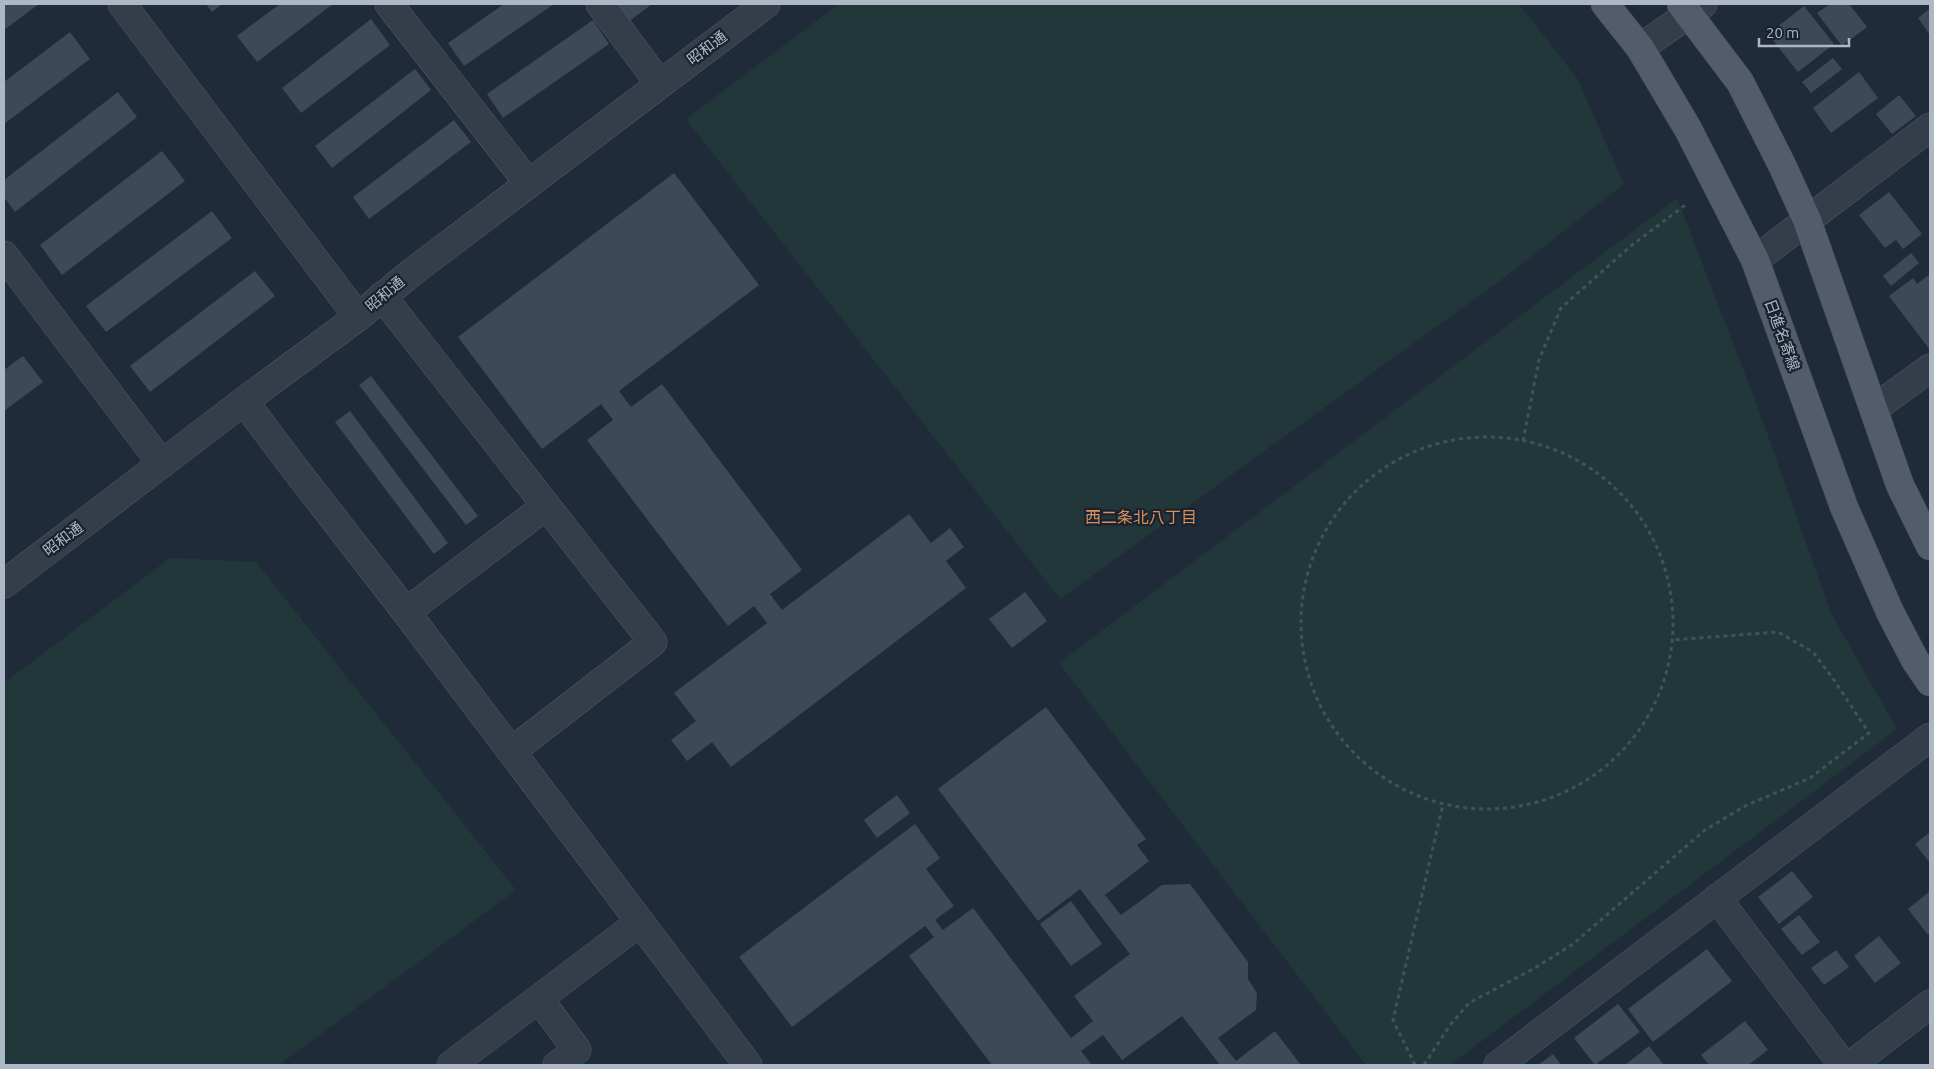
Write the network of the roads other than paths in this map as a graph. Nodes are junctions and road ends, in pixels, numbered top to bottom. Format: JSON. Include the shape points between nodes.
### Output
{"nodes":[{"id":1,"x":122,"y":4,"type":"edge"},
{"id":2,"x":389,"y":4,"type":"edge"},
{"id":3,"x":600,"y":4,"type":"edge"},
{"id":4,"x":766,"y":4,"type":"edge"},
{"id":5,"x":1605,"y":4,"type":"edge"},
{"id":6,"x":1691,"y":7,"type":"edge"},
{"id":7,"x":1640,"y":48,"type":"junction"},
{"id":8,"x":660,"y":84,"type":"junction"},
{"id":9,"x":1930,"y":127,"type":"edge"},
{"id":10,"x":529,"y":184,"type":"junction"},
{"id":11,"x":1807,"y":220,"type":"junction"},
{"id":12,"x":4,"y":255,"type":"edge"},
{"id":13,"x":1755,"y":260,"type":"junction"},
{"id":14,"x":12,"y":283,"type":"edge"},
{"id":15,"x":382,"y":296,"type":"junction"},
{"id":16,"x":358,"y":317,"type":"junction"},
{"id":17,"x":1926,"y":378,"type":"edge"},
{"id":18,"x":244,"y":401,"type":"junction"},
{"id":19,"x":1875,"y":408,"type":"junction"},
{"id":20,"x":162,"y":464,"type":"junction"},
{"id":21,"x":546,"y":506,"type":"junction"},
{"id":22,"x":1930,"y":546,"type":"edge"},
{"id":23,"x":4,"y":584,"type":"edge"},
{"id":24,"x":406,"y":612,"type":"junction"},
{"id":25,"x":1930,"y":682,"type":"edge"},
{"id":26,"x":1930,"y":737,"type":"edge"},
{"id":27,"x":512,"y":752,"type":"junction"},
{"id":28,"x":1717,"y":898,"type":"junction"},
{"id":29,"x":640,"y":922,"type":"junction"},
{"id":30,"x":539,"y":999,"type":"junction"},
{"id":31,"x":1930,"y":1004,"type":"edge"},
{"id":32,"x":452,"y":1065,"type":"edge"},
{"id":33,"x":557,"y":1065,"type":"edge"},
{"id":34,"x":748,"y":1065,"type":"edge"},
{"id":35,"x":1498,"y":1065,"type":"edge"},
{"id":36,"x":1843,"y":1065,"type":"edge"},
{"id":37,"x":1851,"y":1065,"type":"edge"}],
"edges":[{"from":1,"to":16,"type":"street"},
{"from":2,"to":10,"type":"street"},
{"from":3,"to":8,"type":"street"},
{"from":4,"to":8,"type":"street","name":"昭和通"},
{"from":5,"to":7,"type":"main road","name":"日進名寄線"},
{"from":6,"to":7,"type":"street"},
{"from":6,"to":11,"type":"main road","via":[[1740,82]]},
{"from":7,"to":13,"type":"main road","name":"日進名寄線","via":[[1688,129]]},
{"from":8,"to":10,"type":"street","name":"昭和通"},
{"from":9,"to":11,"type":"street"},
{"from":10,"to":15,"type":"street","name":"昭和通"},
{"from":11,"to":13,"type":"street"},
{"from":11,"to":19,"type":"main road"},
{"from":12,"to":14,"type":"street"},
{"from":13,"to":25,"type":"main road","name":"日進名寄線","via":[[1844,507],[1890,612]]},
{"from":14,"to":20,"type":"street"},
{"from":15,"to":16,"type":"street","name":"昭和通"},
{"from":15,"to":21,"type":"street"},
{"from":16,"to":18,"type":"street","name":"昭和通"},
{"from":17,"to":19,"type":"street"},
{"from":18,"to":20,"type":"street","name":"昭和通"},
{"from":18,"to":24,"type":"street"},
{"from":19,"to":22,"type":"main road","via":[[1900,485]]},
{"from":20,"to":23,"type":"street","name":"昭和通"},
{"from":21,"to":24,"type":"street"},
{"from":21,"to":27,"type":"street","via":[[653,642]]},
{"from":24,"to":27,"type":"street"},
{"from":26,"to":28,"type":"street"},
{"from":27,"to":29,"type":"street"},
{"from":28,"to":35,"type":"street"},
{"from":28,"to":36,"type":"street"},
{"from":29,"to":30,"type":"street"},
{"from":29,"to":34,"type":"street"},
{"from":30,"to":32,"type":"street"},
{"from":30,"to":33,"type":"street","via":[[577,1050]]},
{"from":31,"to":37,"type":"street"}]}
